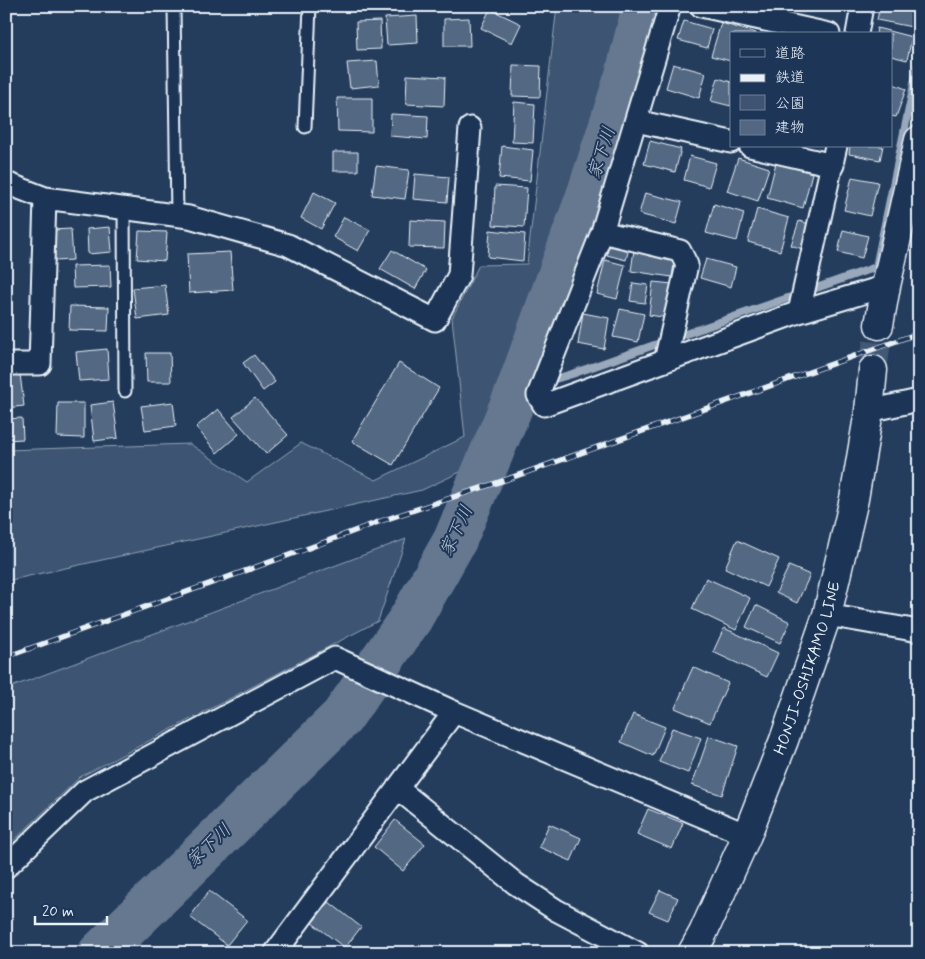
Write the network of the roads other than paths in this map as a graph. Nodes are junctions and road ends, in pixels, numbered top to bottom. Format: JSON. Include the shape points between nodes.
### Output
{"nodes":[{"id":1,"x":174,"y":6,"type":"edge"},
{"id":2,"x":310,"y":6,"type":"edge"},
{"id":3,"x":670,"y":6,"type":"edge"},
{"id":4,"x":701,"y":6,"type":"edge"},
{"id":5,"x":862,"y":6,"type":"edge"},
{"id":6,"x":820,"y":32,"type":"edge"},
{"id":7,"x":857,"y":32,"type":"edge"},
{"id":8,"x":636,"y":121,"type":"junction"},
{"id":9,"x":306,"y":127,"type":"dead end"},
{"id":10,"x":470,"y":128,"type":"dead end"},
{"id":11,"x":919,"y":140,"type":"edge"},
{"id":12,"x":730,"y":142,"type":"edge"},
{"id":13,"x":767,"y":148,"type":"edge"},
{"id":14,"x":835,"y":156,"type":"edge"},
{"id":15,"x":6,"y":182,"type":"edge"},
{"id":16,"x":45,"y":198,"type":"junction"},
{"id":17,"x":124,"y":208,"type":"junction"},
{"id":18,"x":177,"y":216,"type":"junction"},
{"id":19,"x":602,"y":232,"type":"junction"},
{"id":20,"x":886,"y":286,"type":"junction"},
{"id":21,"x":799,"y":312,"type":"junction"},
{"id":22,"x":879,"y":325,"type":"tunnel mouth"},
{"id":23,"x":665,"y":361,"type":"junction"},
{"id":24,"x":6,"y":364,"type":"edge"},
{"id":25,"x":873,"y":370,"type":"tunnel mouth"},
{"id":26,"x":125,"y":391,"type":"dead end"},
{"id":27,"x":919,"y":400,"type":"edge"},
{"id":28,"x":869,"y":412,"type":"junction"},
{"id":29,"x":828,"y":615,"type":"junction"},
{"id":30,"x":919,"y":631,"type":"edge"},
{"id":31,"x":454,"y":712,"type":"junction"},
{"id":32,"x":397,"y":788,"type":"junction"},
{"id":33,"x":747,"y":834,"type":"junction"},
{"id":34,"x":6,"y":867,"type":"edge"},
{"id":35,"x":275,"y":953,"type":"edge"},
{"id":36,"x":638,"y":953,"type":"edge"},
{"id":37,"x":692,"y":953,"type":"edge"}],
"edges":[{"from":1,"to":18,"type":"lane"},
{"from":2,"to":9,"type":"lane"},
{"from":3,"to":8,"type":"street"},
{"from":4,"to":6,"type":"street"},
{"from":5,"to":7,"type":"street"},
{"from":8,"to":12,"type":"street"},
{"from":8,"to":19,"type":"street"},
{"from":10,"to":18,"type":"street","via":[[459,275],[435,320],[288,245]]},
{"from":11,"to":20,"type":"main road"},
{"from":13,"to":14,"type":"street"},
{"from":14,"to":21,"type":"street"},
{"from":15,"to":16,"type":"street"},
{"from":16,"to":17,"type":"street"},
{"from":16,"to":24,"type":"street","via":[[40,364]]},
{"from":17,"to":18,"type":"street"},
{"from":17,"to":26,"type":"lane"},
{"from":19,"to":23,"type":"street","via":[[680,251],[687,265]]},
{"from":19,"to":23,"type":"street","via":[[538,395],[544,406]]},
{"from":20,"to":21,"type":"street"},
{"from":20,"to":22,"type":"main road"},
{"from":21,"to":23,"type":"street"},
{"from":25,"to":28,"type":"main road","name":"HONJI-OSHIKAMO LINE"},
{"from":27,"to":28,"type":"street"},
{"from":28,"to":29,"type":"main road","name":"HONJI-OSHIKAMO LINE","via":[[854,499]]},
{"from":29,"to":30,"type":"street"},
{"from":29,"to":33,"type":"main road","name":"HONJI-OSHIKAMO LINE"},
{"from":31,"to":32,"type":"street"},
{"from":31,"to":33,"type":"street"},
{"from":31,"to":34,"type":"street","via":[[335,658],[85,791]]},
{"from":32,"to":35,"type":"street"},
{"from":32,"to":36,"type":"street","via":[[516,884],[556,910]]},
{"from":33,"to":37,"type":"main road","name":"HONJI-OSHIKAMO LINE"}]}
